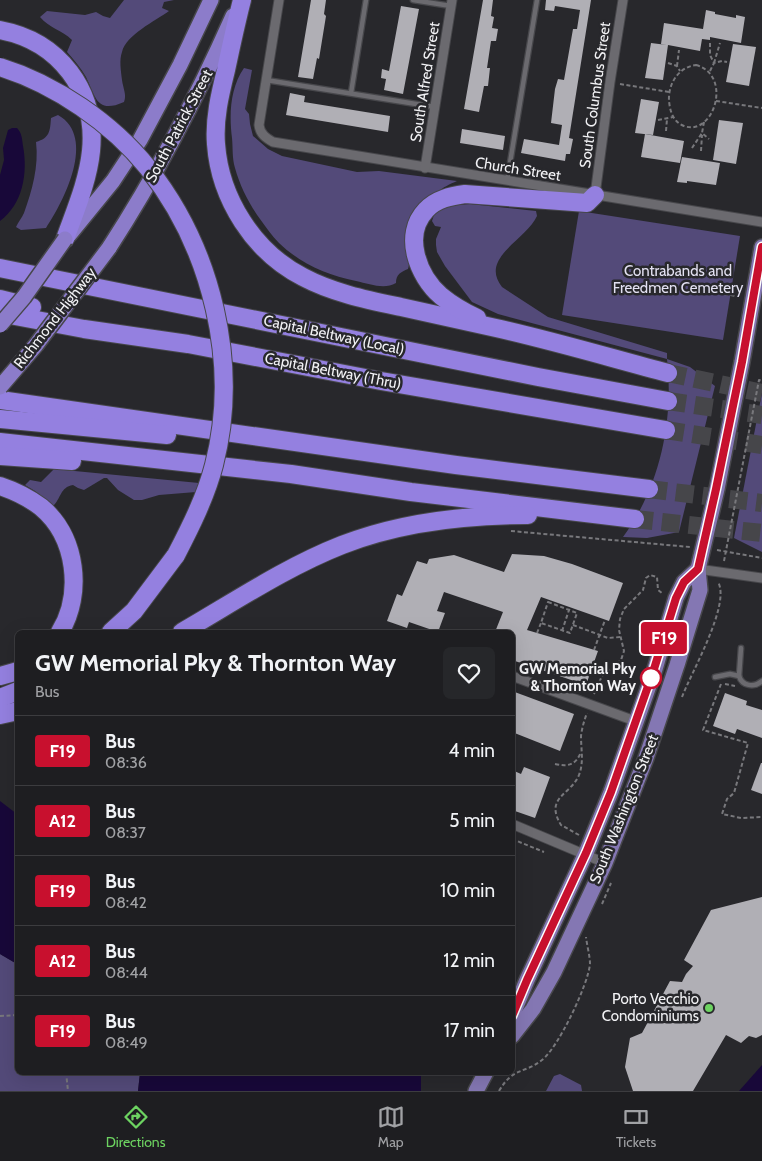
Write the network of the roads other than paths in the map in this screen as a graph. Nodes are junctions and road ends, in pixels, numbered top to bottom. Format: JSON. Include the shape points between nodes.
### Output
{"nodes":[{"id":1,"x":211,"y":0,"type":"edge"},
{"id":2,"x":241,"y":0,"type":"edge"},
{"id":3,"x":279,"y":0,"type":"edge"},
{"id":4,"x":366,"y":0,"type":"edge"},
{"id":5,"x":413,"y":0,"type":"edge"},
{"id":6,"x":537,"y":0,"type":"edge"},
{"id":7,"x":623,"y":0,"type":"edge"},
{"id":8,"x":452,"y":3,"type":"edge"},
{"id":9,"x":0,"y":30,"type":"edge"},
{"id":10,"x":0,"y":67,"type":"edge"},
{"id":11,"x":266,"y":80,"type":"junction"},
{"id":12,"x":351,"y":94,"type":"junction"},
{"id":13,"x":435,"y":107,"type":"junction"},
{"id":14,"x":425,"y":168,"type":"junction"},
{"id":15,"x":507,"y":181,"type":"junction"},
{"id":16,"x":595,"y":195,"type":"junction"},
{"id":17,"x":762,"y":222,"type":"edge"},
{"id":18,"x":66,"y":239,"type":"junction"},
{"id":19,"x":762,"y":246,"type":"edge"},
{"id":20,"x":109,"y":248,"type":"joint"},
{"id":21,"x":5,"y":268,"type":"edge"},
{"id":22,"x":0,"y":299,"type":"edge"},
{"id":23,"x":0,"y":313,"type":"edge"},
{"id":24,"x":0,"y":325,"type":"edge"},
{"id":25,"x":505,"y":330,"type":"junction"},
{"id":26,"x":188,"y":344,"type":"junction"},
{"id":27,"x":668,"y":373,"type":"tunnel mouth"},
{"id":28,"x":0,"y":386,"type":"edge"},
{"id":29,"x":0,"y":400,"type":"edge"},
{"id":30,"x":668,"y":401,"type":"tunnel mouth"},
{"id":31,"x":0,"y":419,"type":"edge"},
{"id":32,"x":666,"y":430,"type":"tunnel mouth"},
{"id":33,"x":0,"y":442,"type":"edge"},
{"id":34,"x":0,"y":456,"type":"edge"},
{"id":35,"x":155,"y":458,"type":"junction"},
{"id":36,"x":456,"y":465,"type":"junction"},
{"id":37,"x":0,"y":486,"type":"edge"},
{"id":38,"x":648,"y":489,"type":"tunnel mouth"},
{"id":39,"x":698,"y":569,"type":"junction"},
{"id":40,"x":762,"y":578,"type":"edge"},
{"id":41,"x":61,"y":630,"type":"edge"},
{"id":42,"x":113,"y":630,"type":"edge"},
{"id":43,"x":186,"y":630,"type":"edge"},
{"id":44,"x":741,"y":648,"type":"dead end"},
{"id":45,"x":15,"y":672,"type":"edge"},
{"id":46,"x":0,"y":676,"type":"edge"},
{"id":47,"x":738,"y":676,"type":"junction"},
{"id":48,"x":515,"y":677,"type":"edge"},
{"id":49,"x":715,"y":677,"type":"dead end"},
{"id":50,"x":762,"y":681,"type":"edge"},
{"id":51,"x":15,"y":692,"type":"edge"},
{"id":52,"x":0,"y":698,"type":"edge"},
{"id":53,"x":15,"y":712,"type":"edge"},
{"id":54,"x":0,"y":715,"type":"edge"},
{"id":55,"x":635,"y":721,"type":"junction"},
{"id":56,"x":515,"y":825,"type":"edge"},
{"id":57,"x":586,"y":853,"type":"junction"},
{"id":58,"x":605,"y":863,"type":"junction"},
{"id":59,"x":515,"y":1009,"type":"edge"},
{"id":60,"x":515,"y":1032,"type":"edge"},
{"id":61,"x":484,"y":1075,"type":"edge"},
{"id":62,"x":476,"y":1091,"type":"edge"}],
"edges":[{"from":1,"to":18,"type":"highway","name":"South Patrick Street","via":[[140,140],[113,181]]},
{"from":2,"to":20,"type":"highway","name":"South Patrick Street","via":[[188,112]]},
{"from":2,"to":25,"type":"highway","via":[[215,128],[222,177],[236,213],[248,230],[287,267],[328,288],[376,302]]},
{"from":3,"to":11,"type":"street"},
{"from":4,"to":12,"type":"lane"},
{"from":5,"to":8,"type":"lane"},
{"from":6,"to":15,"type":"lane"},
{"from":7,"to":16,"type":"street","name":"South Columbus Street"},
{"from":8,"to":13,"type":"street","name":"South Alfred Street"},
{"from":9,"to":18,"type":"highway","via":[[29,38],[47,49],[63,63],[85,97],[90,114],[91,152]]},
{"from":10,"to":42,"type":"highway","bridge":true,"via":[[64,95],[110,129],[148,167],[180,214],[204,272],[217,318],[223,404],[218,447],[207,486],[176,555],[134,611]]},
{"from":11,"to":12,"type":"lane"},
{"from":11,"to":14,"type":"street","name":"Church Street","via":[[259,125],[260,132],[269,140],[281,145]]},
{"from":12,"to":13,"type":"lane"},
{"from":13,"to":14,"type":"street","name":"South Alfred Street"},
{"from":14,"to":15,"type":"street","name":"Church Street"},
{"from":15,"to":16,"type":"street","name":"Church Street"},
{"from":16,"to":17,"type":"street","name":"Church Street"},
{"from":16,"to":25,"type":"highway","via":[[587,203],[479,194],[450,196],[427,208],[419,219],[415,232],[415,255],[428,281],[460,310]]},
{"from":18,"to":24,"type":"highway","bridge":true},
{"from":19,"to":39,"type":"main road","name":"South Washington Street","via":[[742,362]]},
{"from":20,"to":28,"type":"highway","name":"Richmond Highway","bridge":true,"via":[[36,345]]},
{"from":21,"to":30,"type":"highway","name":"Capital Beltway (Local)"},
{"from":22,"to":26,"type":"highway"},
{"from":23,"to":26,"type":"highway","name":"Capital Beltway (Thru)"},
{"from":25,"to":27,"type":"highway"},
{"from":26,"to":32,"type":"highway","name":"Capital Beltway (Thru)"},
{"from":29,"to":36,"type":"highway"},
{"from":31,"to":36,"type":"highway"},
{"from":33,"to":35,"type":"highway"},
{"from":34,"to":35,"type":"highway","via":[[116,464]]},
{"from":35,"to":43,"type":"highway","via":[[635,518],[471,517],[417,524],[368,536],[314,558]]},
{"from":36,"to":38,"type":"highway"},
{"from":37,"to":41,"type":"highway","via":[[43,508],[63,536],[73,566],[74,584],[73,600]]},
{"from":39,"to":40,"type":"street"},
{"from":39,"to":55,"type":"main road","name":"South Washington Street","via":[[684,582],[676,598]]},
{"from":39,"to":58,"type":"main road","name":"South Washington Street","via":[[700,590],[678,665]]},
{"from":44,"to":47,"type":"lane"},
{"from":45,"to":46,"type":"highway"},
{"from":47,"to":49,"type":"lane"},
{"from":47,"to":50,"type":"lane","via":[[746,684],[756,685]]},
{"from":48,"to":55,"type":"street"},
{"from":51,"to":52,"type":"highway"},
{"from":53,"to":54,"type":"highway"},
{"from":55,"to":57,"type":"main road","name":"South Washington Street"},
{"from":56,"to":57,"type":"street"},
{"from":57,"to":58,"type":"street"},
{"from":57,"to":59,"type":"main road","name":"South Washington Street"},
{"from":58,"to":60,"type":"main road","name":"South Washington Street","via":[[554,972],[533,1009]]},
{"from":61,"to":62,"type":"main road"}]}
